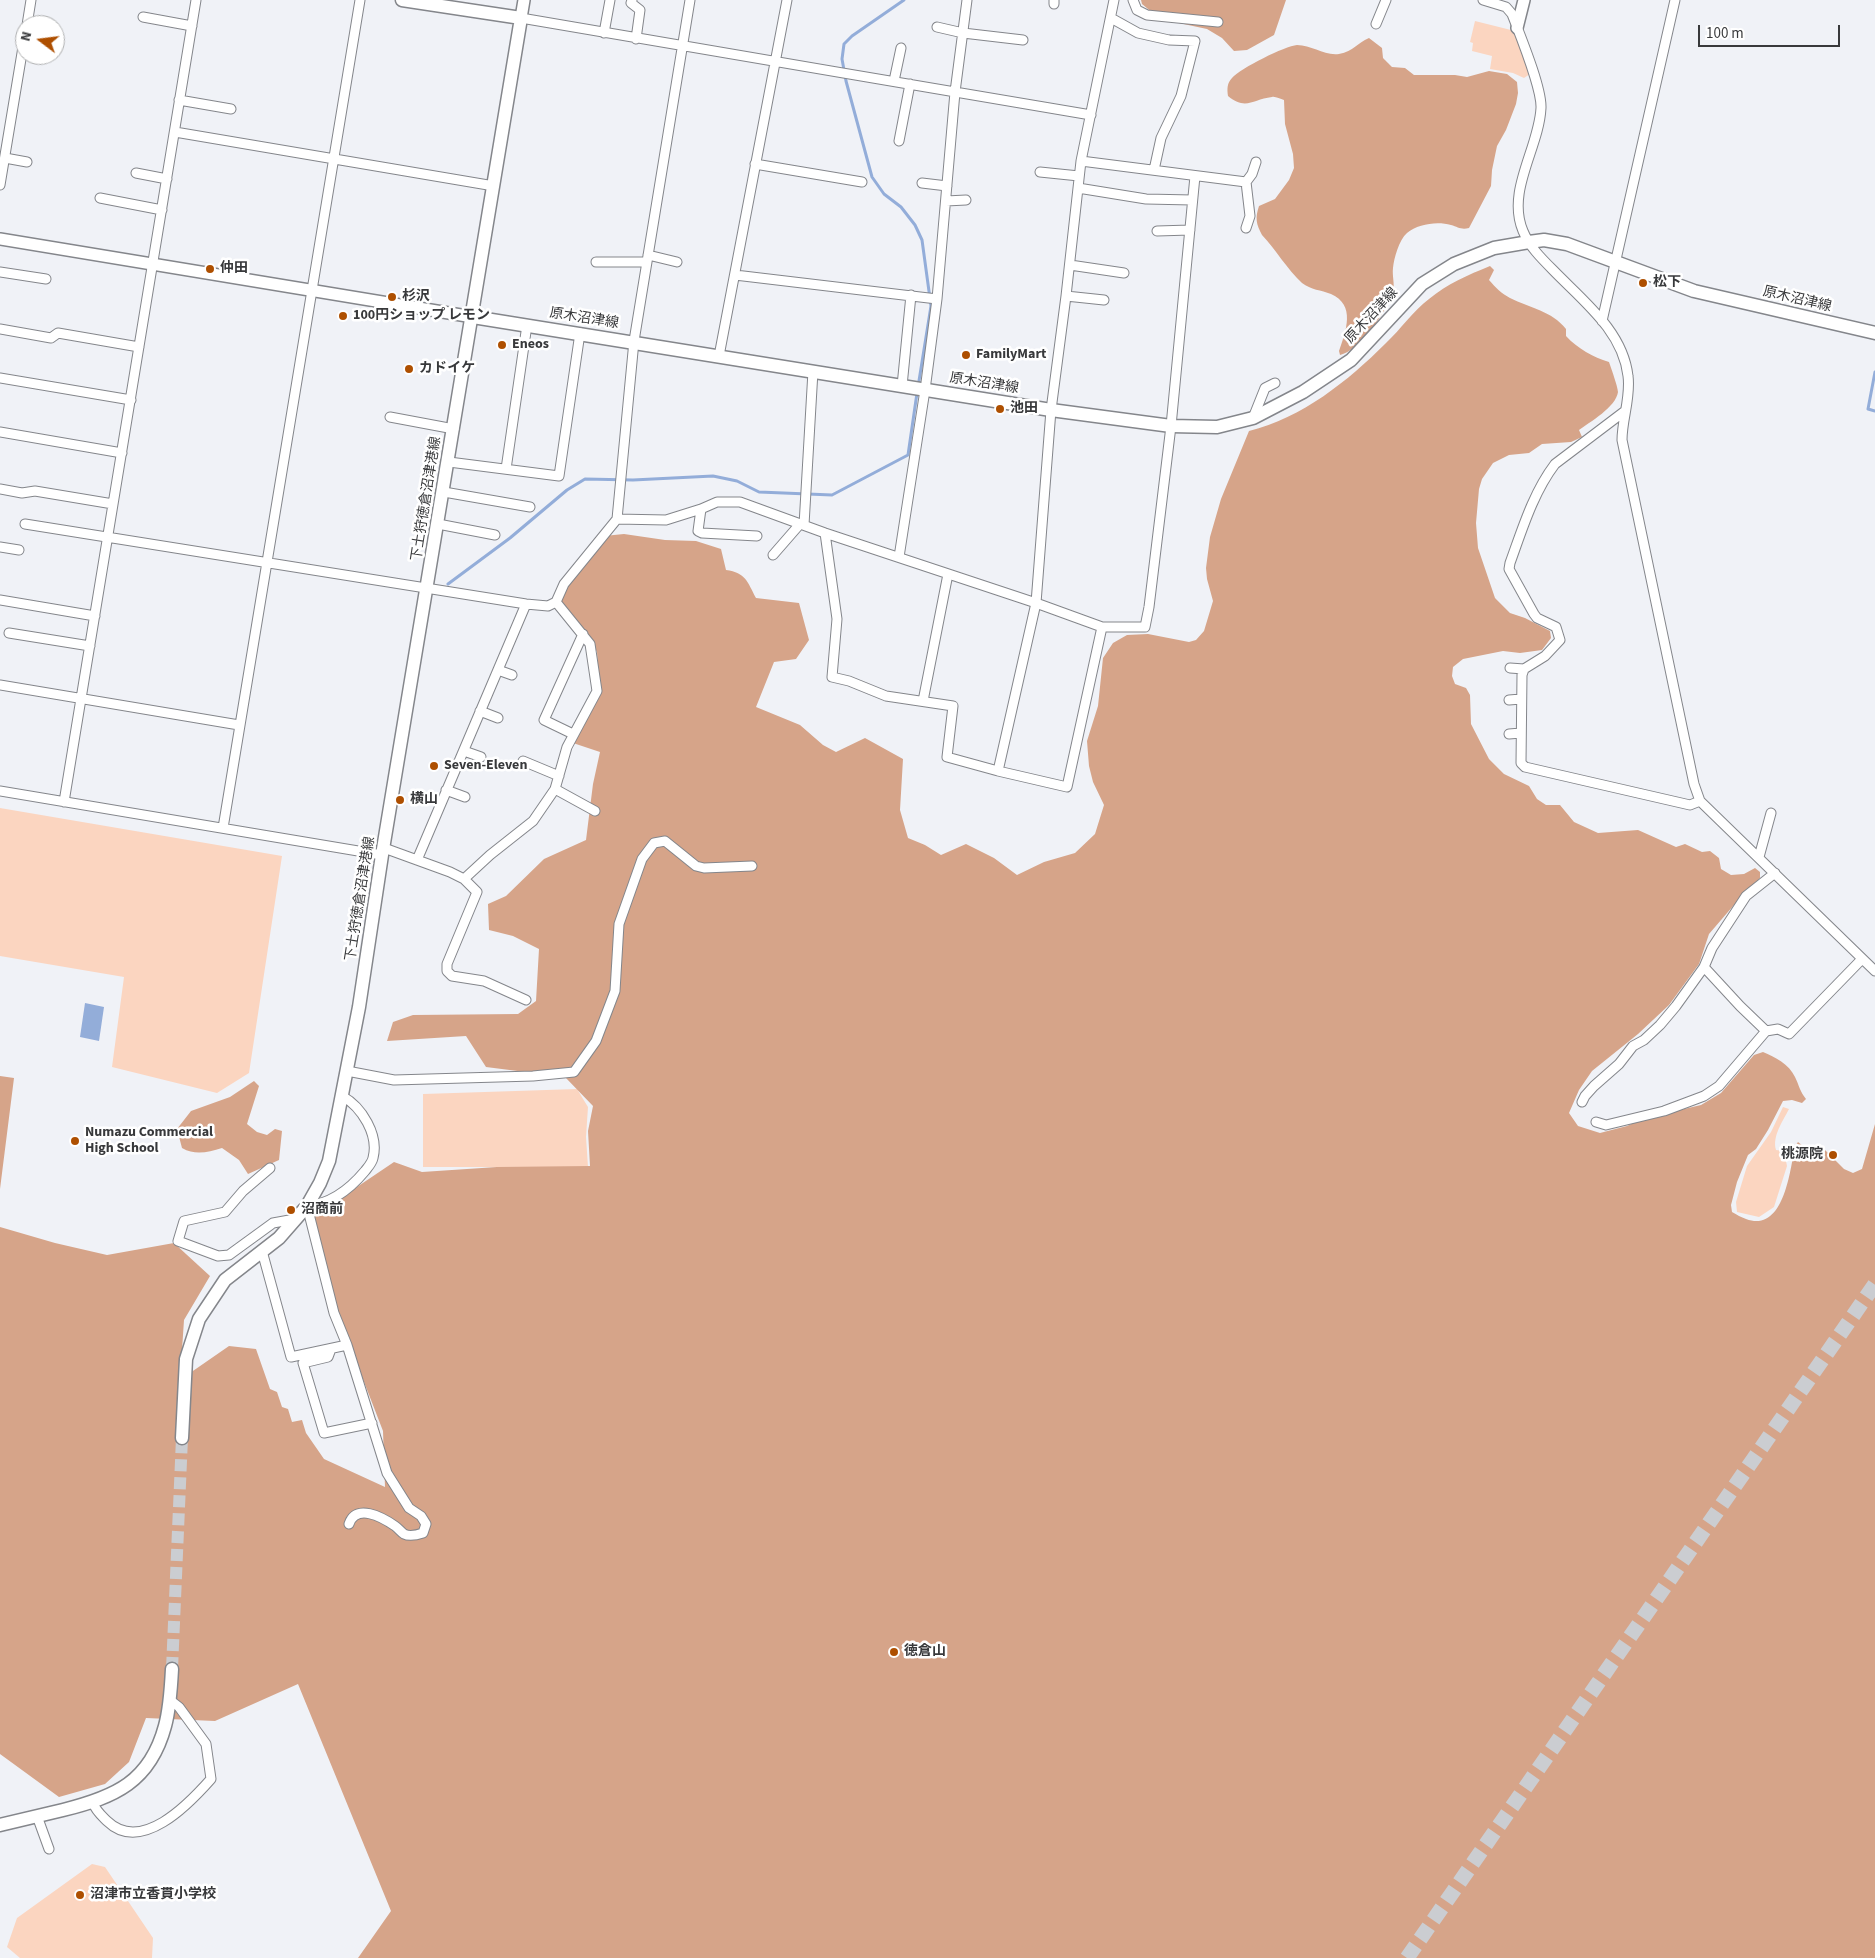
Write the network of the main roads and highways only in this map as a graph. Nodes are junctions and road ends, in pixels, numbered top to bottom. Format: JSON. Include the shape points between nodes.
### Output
{"nodes":[{"id":1,"x":402,"y":0,"type":"edge"},
{"id":2,"x":473,"y":317,"type":"junction"},
{"id":3,"x":1875,"y":333,"type":"edge"},
{"id":4,"x":182,"y":1438,"type":"tunnel mouth"},
{"id":5,"x":172,"y":1669,"type":"tunnel mouth"},
{"id":6,"x":0,"y":1825,"type":"edge"}],
"edges":[{"from":1,"to":2,"type":"main road","via":[[521,18]]},
{"from":2,"to":3,"type":"main road","name":"原木沼津線","via":[[1051,410],[1172,426],[1217,427],[1253,418],[1302,392],[1351,360],[1422,284],[1454,264],[1494,248],[1529,242],[1544,240],[1567,244],[1694,291]]},
{"from":2,"to":4,"type":"main road","name":"下土狩徳倉沼津港線","via":[[360,1007],[329,1161],[307,1206],[279,1238],[225,1280],[199,1318],[186,1358]]},
{"from":5,"to":6,"type":"main road","via":[[170,1700],[159,1744],[146,1768],[132,1782],[114,1794],[92,1802]]}]}
